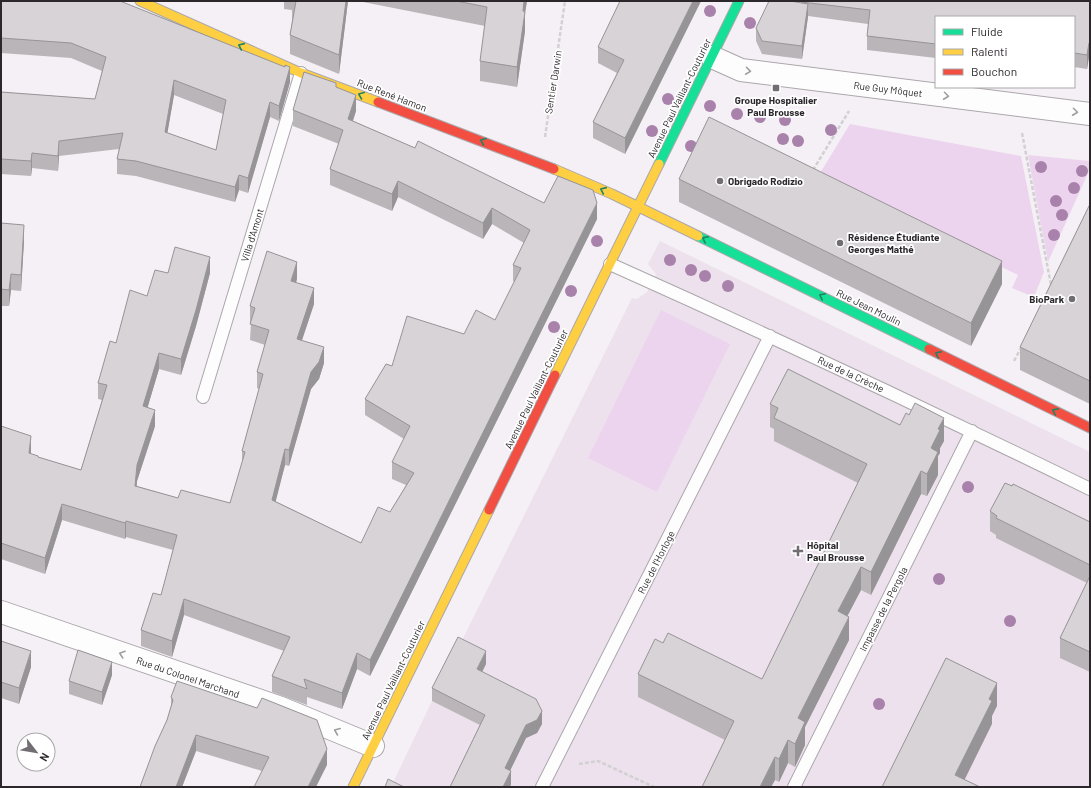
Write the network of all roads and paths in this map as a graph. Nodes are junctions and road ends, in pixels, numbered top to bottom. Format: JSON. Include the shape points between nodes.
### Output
{"nodes":[{"id":1,"x":140,"y":1,"type":"edge"},
{"id":2,"x":565,"y":1,"type":"edge"},
{"id":3,"x":739,"y":1,"type":"edge"},
{"id":4,"x":712,"y":57,"type":"junction"},
{"id":5,"x":301,"y":73,"type":"junction"},
{"id":6,"x":862,"y":86,"type":"junction"},
{"id":7,"x":1017,"y":105,"type":"junction"},
{"id":8,"x":1090,"y":114,"type":"edge"},
{"id":9,"x":541,"y":163,"type":"junction"},
{"id":10,"x":811,"y":174,"type":"edge"},
{"id":11,"x":638,"y":206,"type":"junction"},
{"id":12,"x":610,"y":264,"type":"junction"},
{"id":13,"x":1055,"y":279,"type":"edge"},
{"id":14,"x":1051,"y":286,"type":"junction"},
{"id":15,"x":1049,"y":291,"type":"edge"},
{"id":16,"x":770,"y":336,"type":"junction"},
{"id":17,"x":1023,"y":343,"type":"edge"},
{"id":18,"x":1003,"y":385,"type":"junction"},
{"id":19,"x":203,"y":397,"type":"dead end"},
{"id":20,"x":1090,"y":428,"type":"edge"},
{"id":21,"x":972,"y":431,"type":"junction"},
{"id":22,"x":1090,"y":489,"type":"edge"},
{"id":23,"x":1,"y":612,"type":"edge"},
{"id":24,"x":373,"y":746,"type":"junction"},
{"id":25,"x":551,"y":770,"type":"junction"},
{"id":26,"x":353,"y":787,"type":"edge"},
{"id":27,"x":542,"y":787,"type":"edge"},
{"id":28,"x":654,"y":787,"type":"edge"},
{"id":29,"x":794,"y":787,"type":"edge"}],
"edges":[{"from":5,"to":1,"type":"street","name":"Rue René Hamon","one_way":true},
{"from":2,"to":9,"type":"path","name":"Sentier Darwin"},
{"from":3,"to":4,"type":"street","name":"Avenue Paul Vaillant-Couturier"},
{"from":4,"to":6,"type":"street","name":"Rue Guy Môquet","one_way":true,"via":[[741,70]]},
{"from":4,"to":11,"type":"street","name":"Avenue Paul Vaillant-Couturier"},
{"from":9,"to":5,"type":"street","name":"Rue René Hamon","one_way":true},
{"from":5,"to":19,"type":"lane","name":"Villa d'Amont"},
{"from":6,"to":7,"type":"street","name":"Rue Guy Môquet","one_way":true},
{"from":6,"to":10,"type":"path"},
{"from":7,"to":8,"type":"street","name":"Rue Guy Môquet","one_way":true},
{"from":7,"to":14,"type":"path"},
{"from":11,"to":9,"type":"street","name":"Rue René Hamon","one_way":true},
{"from":11,"to":12,"type":"street","name":"Avenue Paul Vaillant-Couturier"},
{"from":18,"to":11,"type":"street","name":"Rue Jean Moulin","one_way":true},
{"from":12,"to":16,"type":"lane","name":"Rue de la Crèche"},
{"from":12,"to":24,"type":"street","name":"Avenue Paul Vaillant-Couturier"},
{"from":13,"to":14,"type":"path"},
{"from":14,"to":15,"type":"path"},
{"from":16,"to":21,"type":"lane","name":"Rue de la Crèche"},
{"from":16,"to":25,"type":"lane","name":"Rue de l'Horloge"},
{"from":17,"to":18,"type":"path"},
{"from":20,"to":18,"type":"street","name":"Rue Jean Moulin","one_way":true},
{"from":21,"to":22,"type":"lane","name":"Rue de la Crèche"},
{"from":21,"to":29,"type":"lane","name":"Impasse de la Pergola"},
{"from":24,"to":23,"type":"street","name":"Rue du Colonel Marchand","one_way":true,"via":[[280,708]]},
{"from":24,"to":26,"type":"street","name":"Avenue Paul Vaillant-Couturier"},
{"from":25,"to":27,"type":"lane","name":"Rue de l'Horloge"},
{"from":25,"to":28,"type":"path","via":[[598,761]]}]}
